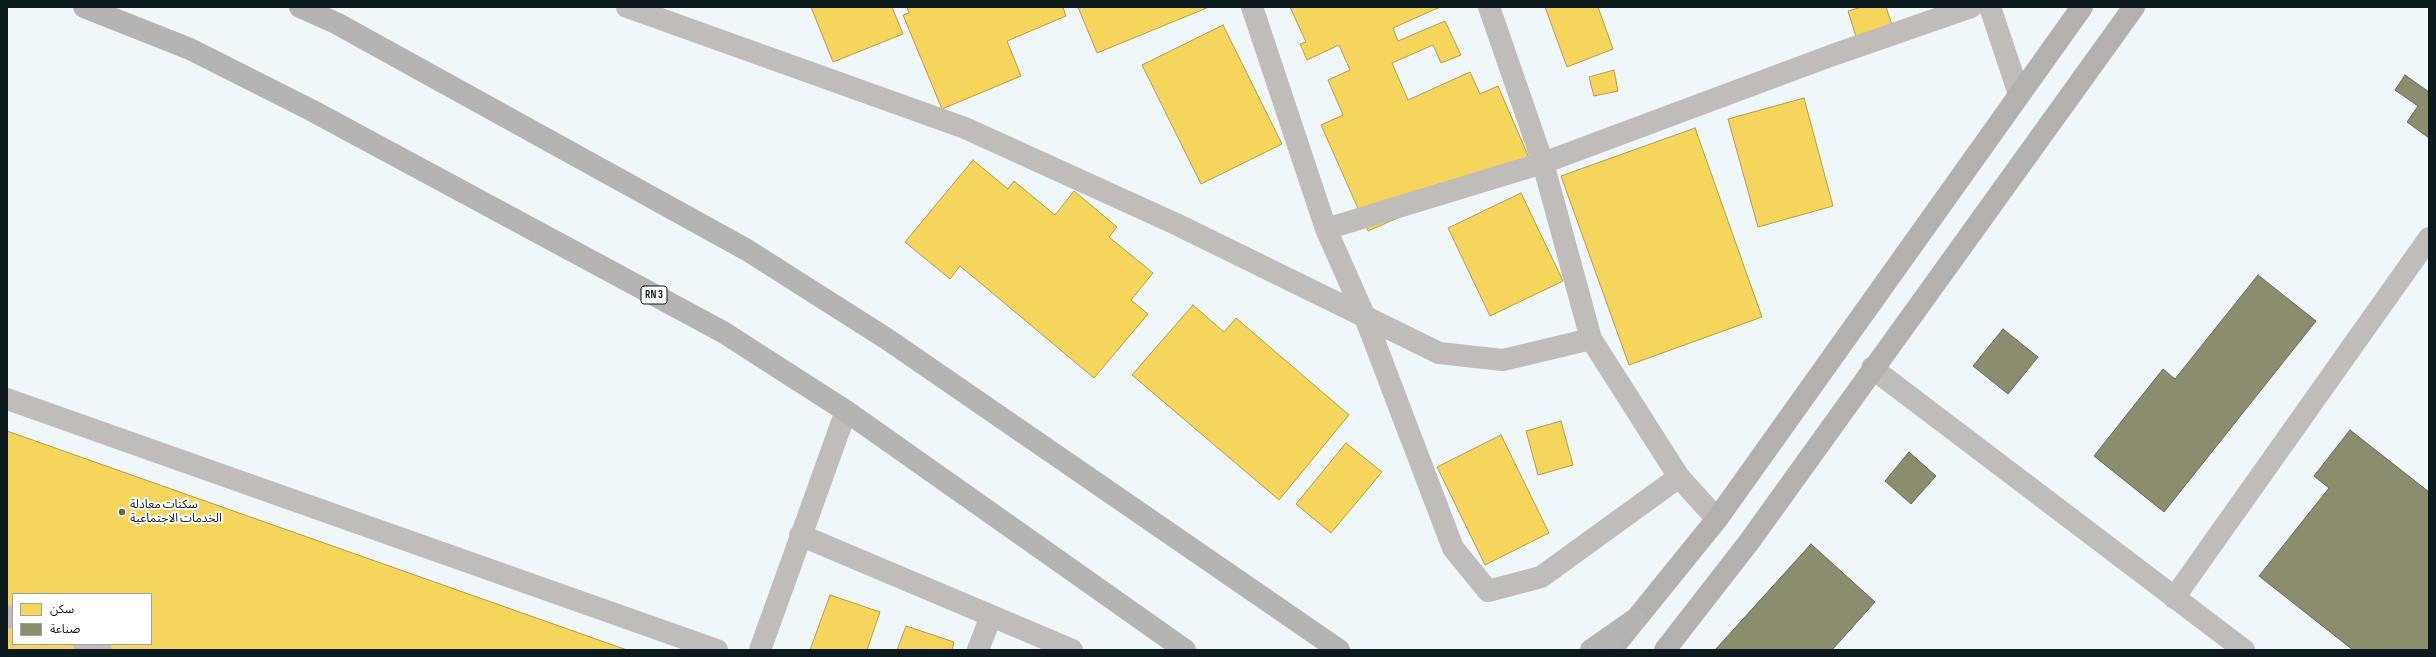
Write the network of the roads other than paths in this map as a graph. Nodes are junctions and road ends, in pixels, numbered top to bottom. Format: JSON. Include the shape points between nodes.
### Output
{"nodes":[{"id":1,"x":84,"y":7,"type":"edge"},
{"id":2,"x":300,"y":7,"type":"edge"},
{"id":3,"x":627,"y":7,"type":"edge"},
{"id":4,"x":1252,"y":7,"type":"edge"},
{"id":5,"x":1489,"y":7,"type":"edge"},
{"id":6,"x":1971,"y":7,"type":"edge"},
{"id":7,"x":1990,"y":7,"type":"edge"},
{"id":8,"x":2082,"y":7,"type":"edge"},
{"id":9,"x":2134,"y":7,"type":"edge"},
{"id":10,"x":663,"y":13,"type":"edge"},
{"id":11,"x":2019,"y":94,"type":"junction"},
{"id":12,"x":1543,"y":163,"type":"junction"},
{"id":13,"x":1326,"y":229,"type":"junction"},
{"id":14,"x":2429,"y":238,"type":"edge"},
{"id":15,"x":1366,"y":317,"type":"junction"},
{"id":16,"x":1590,"y":339,"type":"junction"},
{"id":17,"x":1872,"y":368,"type":"junction"},
{"id":18,"x":7,"y":399,"type":"edge"},
{"id":19,"x":846,"y":411,"type":"junction"},
{"id":20,"x":1679,"y":477,"type":"junction"},
{"id":21,"x":1718,"y":519,"type":"junction"},
{"id":22,"x":800,"y":535,"type":"junction"},
{"id":23,"x":2174,"y":598,"type":"junction"},
{"id":24,"x":991,"y":616,"type":"junction"},
{"id":25,"x":1634,"y":620,"type":"junction"},
{"id":26,"x":87,"y":645,"type":"edge"},
{"id":27,"x":101,"y":650,"type":"edge"},
{"id":28,"x":717,"y":650,"type":"edge"},
{"id":29,"x":760,"y":650,"type":"edge"},
{"id":30,"x":978,"y":650,"type":"edge"},
{"id":31,"x":1072,"y":650,"type":"edge"},
{"id":32,"x":1185,"y":650,"type":"edge"},
{"id":33,"x":1339,"y":650,"type":"edge"},
{"id":34,"x":1592,"y":650,"type":"edge"},
{"id":35,"x":1611,"y":650,"type":"edge"},
{"id":36,"x":1666,"y":650,"type":"edge"},
{"id":37,"x":2244,"y":650,"type":"edge"}],
"edges":[{"from":1,"to":19,"type":"main road","number":"RN 3","via":[[190,50],[311,110],[723,332]]},
{"from":2,"to":33,"type":"main road","via":[[343,27],[747,250],[887,339]]},
{"from":3,"to":10,"type":"street"},
{"from":4,"to":13,"type":"street"},
{"from":5,"to":12,"type":"street"},
{"from":6,"to":12,"type":"street","via":[[1830,56]]},
{"from":7,"to":11,"type":"street"},
{"from":8,"to":11,"type":"main road"},
{"from":9,"to":17,"type":"main road"},
{"from":10,"to":15,"type":"street","via":[[965,128],[1176,224]]},
{"from":11,"to":21,"type":"main road"},
{"from":12,"to":13,"type":"street"},
{"from":12,"to":16,"type":"street"},
{"from":13,"to":15,"type":"street"},
{"from":14,"to":23,"type":"street"},
{"from":15,"to":16,"type":"street","via":[[1438,353],[1503,360]]},
{"from":15,"to":20,"type":"street","via":[[1453,548],[1488,591],[1541,577]]},
{"from":16,"to":20,"type":"street"},
{"from":17,"to":23,"type":"street"},
{"from":17,"to":36,"type":"main road","via":[[1748,542]]},
{"from":18,"to":28,"type":"street"},
{"from":19,"to":22,"type":"street"},
{"from":19,"to":32,"type":"main road","number":"RN 3"},
{"from":20,"to":21,"type":"street"},
{"from":21,"to":25,"type":"main road"},
{"from":22,"to":24,"type":"street"},
{"from":22,"to":29,"type":"street"},
{"from":23,"to":37,"type":"street"},
{"from":24,"to":30,"type":"street"},
{"from":24,"to":31,"type":"street"},
{"from":25,"to":34,"type":"main road"},
{"from":25,"to":35,"type":"main road"},
{"from":26,"to":27,"type":"street"}]}
